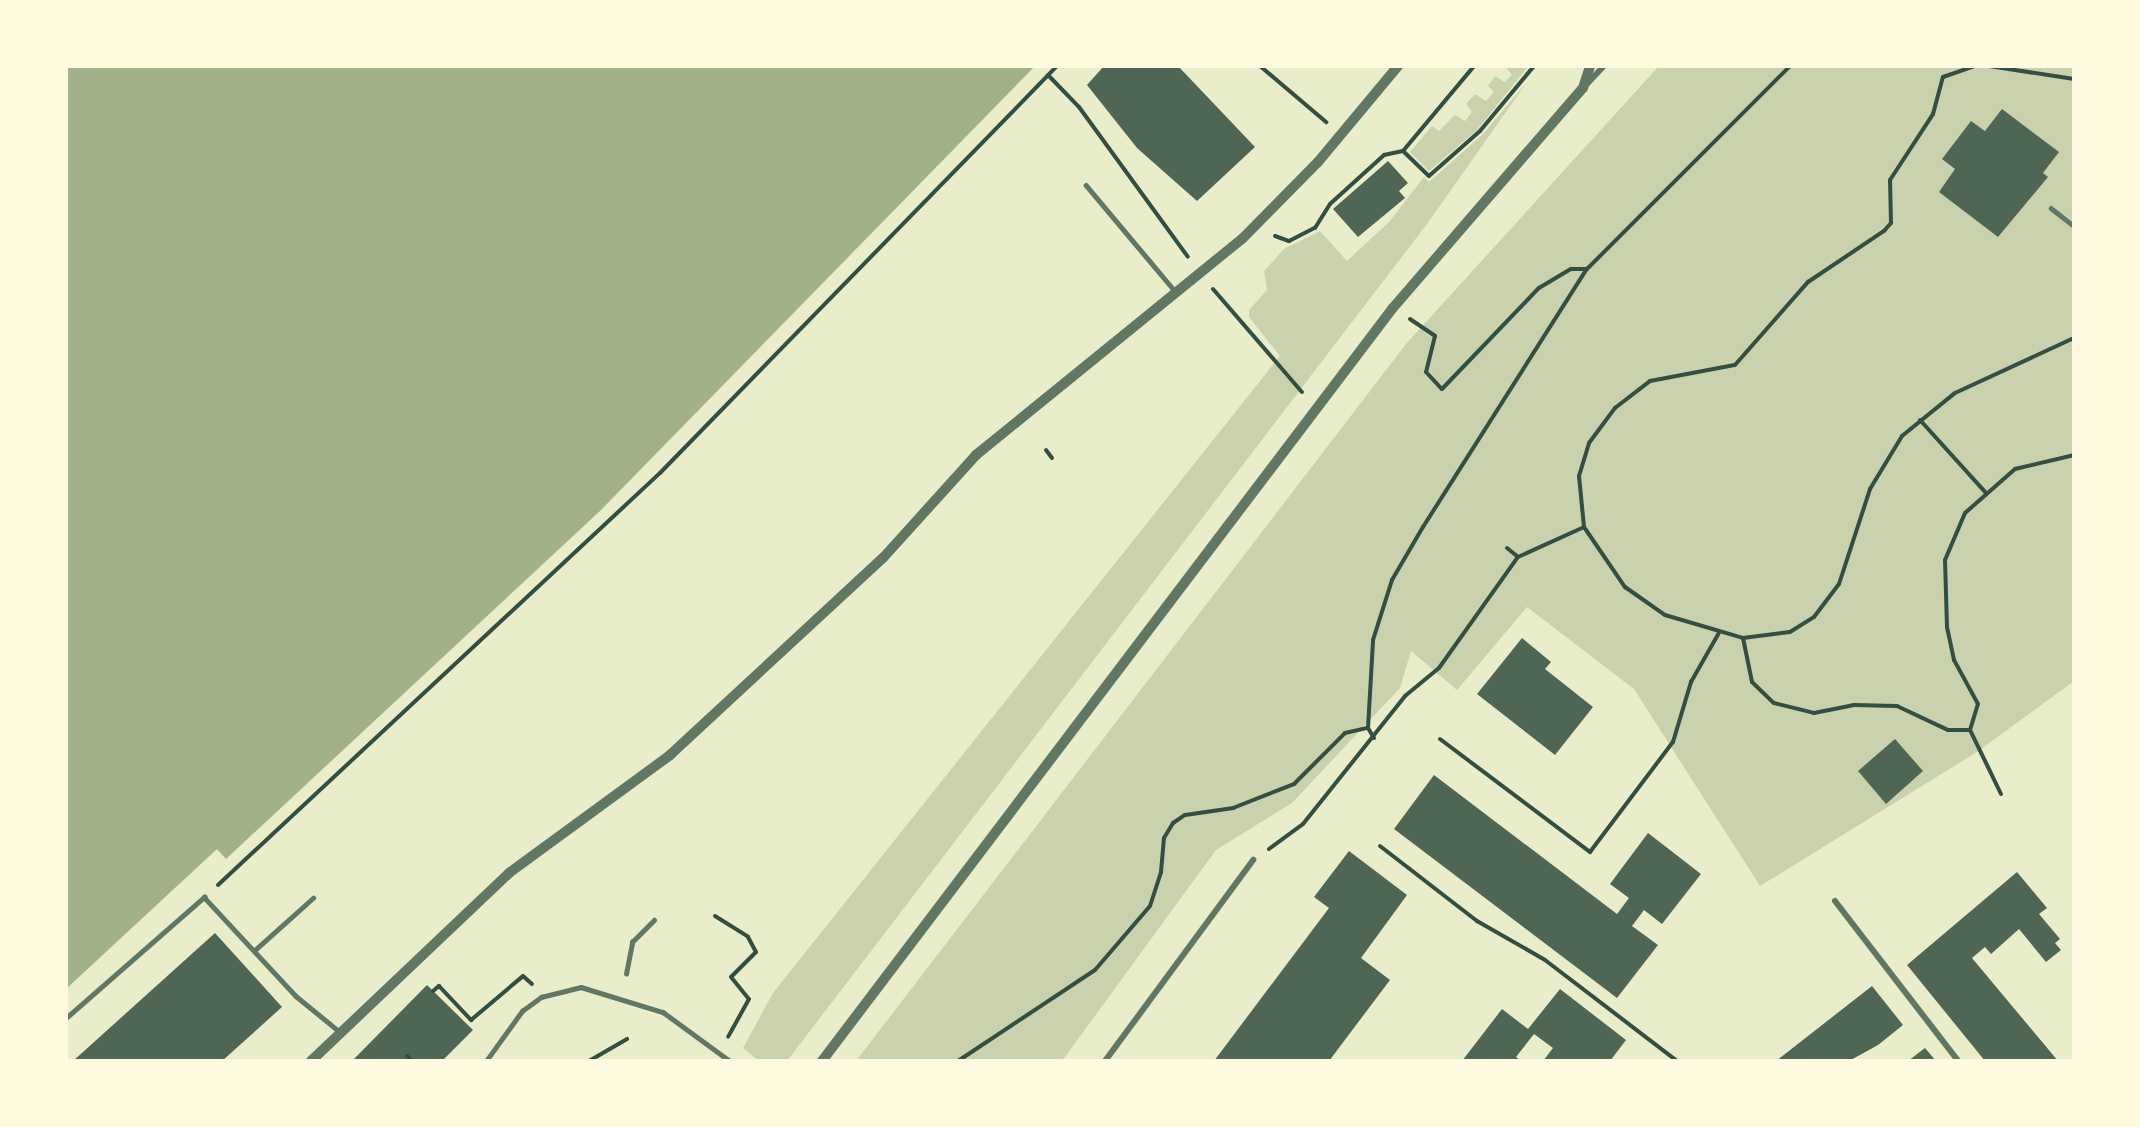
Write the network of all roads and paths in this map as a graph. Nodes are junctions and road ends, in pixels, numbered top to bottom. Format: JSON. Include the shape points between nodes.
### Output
{"nodes":[{"id":1,"x":1057,"y":66,"type":"edge"},
{"id":2,"x":1260,"y":66,"type":"edge"},
{"id":3,"x":1398,"y":66,"type":"edge"},
{"id":4,"x":1474,"y":66,"type":"edge"},
{"id":5,"x":1534,"y":66,"type":"edge"},
{"id":6,"x":1590,"y":66,"type":"edge"},
{"id":7,"x":1604,"y":66,"type":"edge"},
{"id":8,"x":1790,"y":66,"type":"edge"},
{"id":9,"x":1975,"y":66,"type":"edge"},
{"id":10,"x":1989,"y":66,"type":"edge"},
{"id":11,"x":1048,"y":75,"type":"junction"},
{"id":12,"x":2074,"y":79,"type":"edge"},
{"id":13,"x":1583,"y":88,"type":"junction"},
{"id":14,"x":1341,"y":136,"type":"junction"},
{"id":15,"x":1403,"y":151,"type":"junction"},
{"id":16,"x":1086,"y":185,"type":"dead end"},
{"id":17,"x":2051,"y":208,"type":"dead end"},
{"id":18,"x":1261,"y":221,"type":"junction"},
{"id":19,"x":2074,"y":226,"type":"edge"},
{"id":20,"x":1587,"y":269,"type":"junction"},
{"id":21,"x":1200,"y":274,"type":"junction"},
{"id":22,"x":1177,"y":293,"type":"junction"},
{"id":23,"x":1425,"y":327,"type":"dead end"},
{"id":24,"x":2074,"y":338,"type":"edge"},
{"id":25,"x":1318,"y":408,"type":"junction"},
{"id":26,"x":1920,"y":420,"type":"junction"},
{"id":27,"x":1046,"y":450,"type":"dead end"},
{"id":28,"x":2074,"y":455,"type":"edge"},
{"id":29,"x":1052,"y":458,"type":"dead end"},
{"id":30,"x":1986,"y":493,"type":"junction"},
{"id":31,"x":1584,"y":527,"type":"junction"},
{"id":32,"x":1507,"y":548,"type":"dead end"},
{"id":33,"x":1518,"y":557,"type":"junction"},
{"id":34,"x":1719,"y":633,"type":"junction"},
{"id":35,"x":1743,"y":639,"type":"junction"},
{"id":36,"x":1368,"y":728,"type":"junction"},
{"id":37,"x":1970,"y":730,"type":"junction"},
{"id":38,"x":1374,"y":738,"type":"junction"},
{"id":39,"x":1440,"y":739,"type":"dead end"},
{"id":40,"x":2001,"y":794,"type":"dead end"},
{"id":41,"x":1380,"y":846,"type":"dead end"},
{"id":42,"x":1253,"y":860,"type":"joint"},
{"id":43,"x":204,"y":897,"type":"junction"},
{"id":44,"x":313,"y":898,"type":"dead end"},
{"id":45,"x":1835,"y":901,"type":"dead end"},
{"id":46,"x":715,"y":916,"type":"dead end"},
{"id":47,"x":654,"y":920,"type":"dead end"},
{"id":48,"x":255,"y":950,"type":"junction"},
{"id":49,"x":626,"y":974,"type":"dead end"},
{"id":50,"x":516,"y":980,"type":"dead end"},
{"id":51,"x":433,"y":991,"type":"dead end"},
{"id":52,"x":66,"y":1018,"type":"edge"},
{"id":53,"x":732,"y":1024,"type":"dead end"},
{"id":54,"x":340,"y":1032,"type":"junction"},
{"id":55,"x":627,"y":1039,"type":"dead end"},
{"id":56,"x":407,"y":1056,"type":"dead end"},
{"id":57,"x":312,"y":1061,"type":"edge"},
{"id":58,"x":412,"y":1061,"type":"edge"},
{"id":59,"x":486,"y":1061,"type":"edge"},
{"id":60,"x":589,"y":1061,"type":"edge"},
{"id":61,"x":730,"y":1061,"type":"edge"},
{"id":62,"x":822,"y":1061,"type":"edge"},
{"id":63,"x":958,"y":1061,"type":"edge"},
{"id":64,"x":1105,"y":1061,"type":"edge"},
{"id":65,"x":1677,"y":1061,"type":"edge"},
{"id":66,"x":1958,"y":1061,"type":"edge"}],
"edges":[{"from":1,"to":11,"type":"path"},
{"from":2,"to":14,"type":"path"},
{"from":3,"to":14,"type":"street"},
{"from":4,"to":15,"type":"path"},
{"from":5,"to":15,"type":"path","via":[[1480,131],[1429,176]]},
{"from":6,"to":13,"type":"street"},
{"from":7,"to":13,"type":"street"},
{"from":8,"to":20,"type":"path"},
{"from":9,"to":31,"type":"path","via":[[1943,77],[1933,114],[1890,180],[1891,223],[1884,231],[1808,282],[1735,365],[1650,381],[1615,408],[1589,443],[1579,476]]},
{"from":10,"to":12,"type":"path"},
{"from":11,"to":21,"type":"path","via":[[1079,107]]},
{"from":11,"to":43,"type":"path","via":[[660,473]]},
{"from":13,"to":25,"type":"street","via":[[1392,309]]},
{"from":14,"to":18,"type":"street"},
{"from":15,"to":18,"type":"path","via":[[1384,156],[1330,204],[1315,228],[1283,241]]},
{"from":16,"to":22,"type":"lane"},
{"from":17,"to":19,"type":"lane"},
{"from":18,"to":21,"type":"street"},
{"from":20,"to":23,"type":"path","via":[[1571,269],[1539,288],[1442,389],[1426,372],[1435,336]]},
{"from":20,"to":36,"type":"path","via":[[1392,580],[1373,640]]},
{"from":21,"to":22,"type":"street"},
{"from":21,"to":25,"type":"path"},
{"from":22,"to":54,"type":"street","via":[[968,461],[891,551],[670,756],[509,873]]},
{"from":24,"to":26,"type":"path","via":[[1955,393]]},
{"from":25,"to":62,"type":"street"},
{"from":26,"to":30,"type":"path"},
{"from":26,"to":35,"type":"path","via":[[1882,464],[1827,603],[1790,632]]},
{"from":27,"to":29,"type":"path"},
{"from":28,"to":30,"type":"path","via":[[2034,461]]},
{"from":30,"to":37,"type":"path","via":[[1953,532],[1945,560],[1947,627],[1954,660],[1978,704]]},
{"from":31,"to":33,"type":"path"},
{"from":31,"to":34,"type":"path","via":[[1609,569],[1642,601],[1674,619]]},
{"from":32,"to":33,"type":"path"},
{"from":33,"to":38,"type":"path","via":[[1439,668],[1405,696]]},
{"from":34,"to":35,"type":"path"},
{"from":34,"to":39,"type":"path","via":[[1691,682],[1673,742],[1590,852]]},
{"from":35,"to":37,"type":"path","via":[[1752,682],[1774,703],[1814,713],[1854,705],[1897,706],[1948,730]]},
{"from":36,"to":38,"type":"path"},
{"from":36,"to":63,"type":"path","via":[[1345,733],[1294,783],[1233,808],[1185,815],[1173,823],[1164,838],[1161,872],[1150,906],[1095,970]]},
{"from":37,"to":40,"type":"path"},
{"from":38,"to":42,"type":"path","via":[[1303,824]]},
{"from":41,"to":65,"type":"path","via":[[1477,921],[1545,960]]},
{"from":42,"to":64,"type":"street"},
{"from":43,"to":48,"type":"lane"},
{"from":43,"to":52,"type":"lane"},
{"from":44,"to":48,"type":"lane"},
{"from":45,"to":66,"type":"street"},
{"from":46,"to":53,"type":"path","via":[[748,937],[756,952],[731,978],[749,999]]},
{"from":47,"to":49,"type":"lane","via":[[632,942]]},
{"from":48,"to":54,"type":"lane"},
{"from":50,"to":51,"type":"path","via":[[471,1020],[439,986]]},
{"from":54,"to":57,"type":"street"},
{"from":55,"to":60,"type":"path"},
{"from":56,"to":58,"type":"path"},
{"from":59,"to":61,"type":"lane","via":[[522,1011],[541,997],[581,987],[663,1012]]}]}
